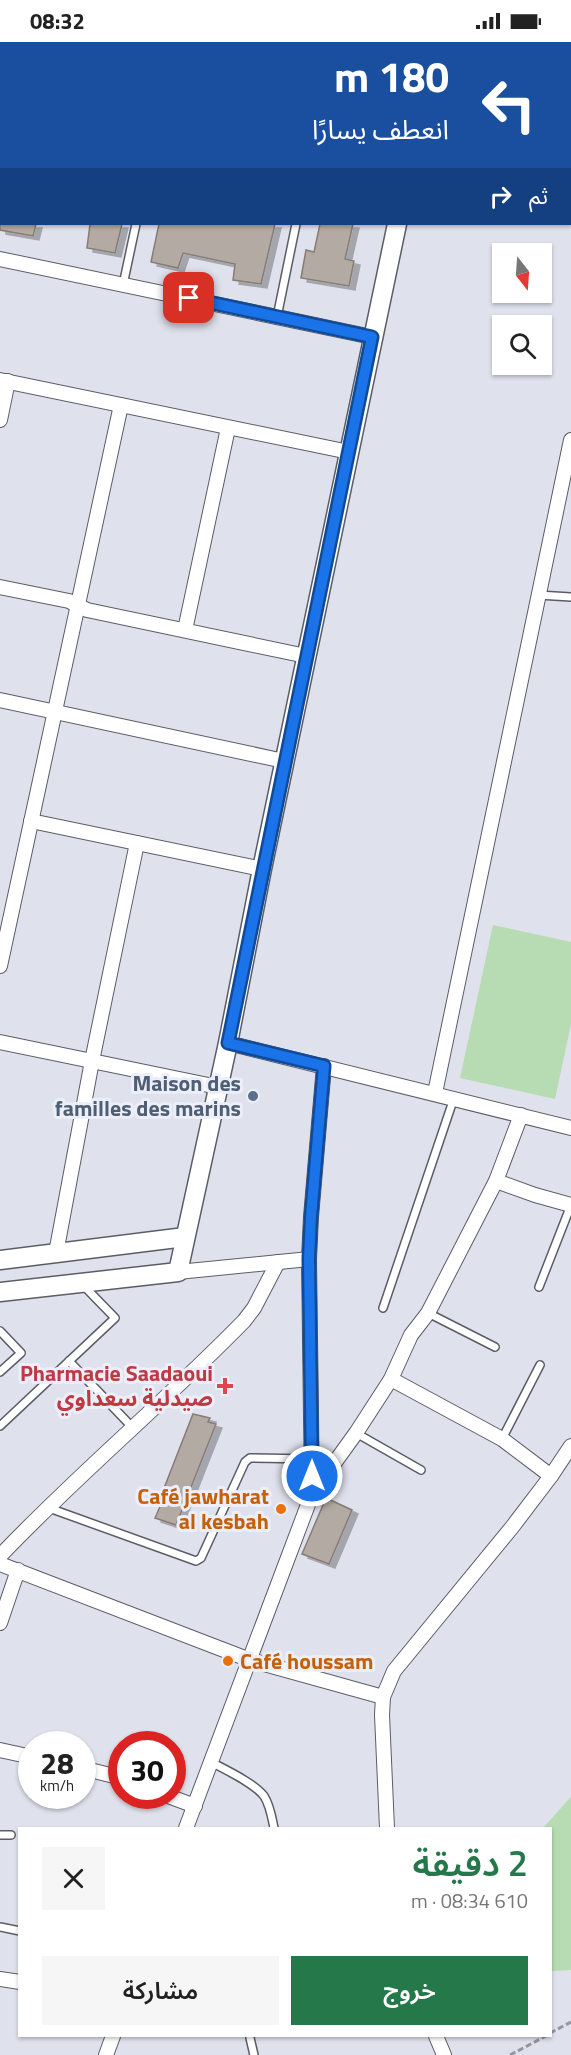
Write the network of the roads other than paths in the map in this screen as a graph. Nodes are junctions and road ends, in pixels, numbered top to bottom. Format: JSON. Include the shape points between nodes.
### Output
{"nodes":[{"id":1,"x":136,"y":225,"type":"edge"},
{"id":2,"x":296,"y":225,"type":"edge"},
{"id":3,"x":397,"y":225,"type":"edge"},
{"id":4,"x":0,"y":259,"type":"edge"},
{"id":5,"x":123,"y":285,"type":"junction"},
{"id":6,"x":277,"y":317,"type":"junction"},
{"id":7,"x":372,"y":337,"type":"junction"},
{"id":8,"x":4,"y":380,"type":"edge"},
{"id":9,"x":121,"y":405,"type":"junction"},
{"id":10,"x":0,"y":420,"type":"edge"},
{"id":11,"x":228,"y":428,"type":"junction"},
{"id":12,"x":571,"y":440,"type":"edge"},
{"id":13,"x":349,"y":452,"type":"junction"},
{"id":14,"x":0,"y":587,"type":"edge"},
{"id":15,"x":538,"y":595,"type":"junction"},
{"id":16,"x":571,"y":597,"type":"edge"},
{"id":17,"x":78,"y":606,"type":"junction"},
{"id":18,"x":185,"y":630,"type":"junction"},
{"id":19,"x":306,"y":656,"type":"junction"},
{"id":20,"x":0,"y":700,"type":"edge"},
{"id":21,"x":54,"y":712,"type":"junction"},
{"id":22,"x":284,"y":761,"type":"junction"},
{"id":23,"x":31,"y":821,"type":"junction"},
{"id":24,"x":137,"y":843,"type":"junction"},
{"id":25,"x":262,"y":869,"type":"junction"},
{"id":26,"x":2,"y":946,"type":"edge"},
{"id":27,"x":0,"y":966,"type":"edge"},
{"id":28,"x":0,"y":1042,"type":"edge"},
{"id":29,"x":228,"y":1043,"type":"junction"},
{"id":30,"x":92,"y":1061,"type":"junction"},
{"id":31,"x":324,"y":1066,"type":"junction"},
{"id":32,"x":218,"y":1088,"type":"junction"},
{"id":33,"x":435,"y":1093,"type":"junction"},
{"id":34,"x":454,"y":1098,"type":"junction"},
{"id":35,"x":521,"y":1115,"type":"junction"},
{"id":36,"x":571,"y":1128,"type":"edge"},
{"id":37,"x":496,"y":1181,"type":"junction"},
{"id":38,"x":571,"y":1205,"type":"edge"},
{"id":39,"x":185,"y":1237,"type":"junction"},
{"id":40,"x":56,"y":1253,"type":"junction"},
{"id":41,"x":309,"y":1259,"type":"junction"},
{"id":42,"x":0,"y":1260,"type":"edge"},
{"id":43,"x":278,"y":1262,"type":"junction"},
{"id":44,"x":178,"y":1272,"type":"junction"},
{"id":45,"x":80,"y":1282,"type":"junction"},
{"id":46,"x":538,"y":1287,"type":"dead end"},
{"id":47,"x":0,"y":1292,"type":"edge"},
{"id":48,"x":383,"y":1308,"type":"dead end"},
{"id":49,"x":428,"y":1313,"type":"junction"},
{"id":50,"x":0,"y":1331,"type":"edge"},
{"id":51,"x":495,"y":1347,"type":"dead end"},
{"id":52,"x":69,"y":1361,"type":"junction"},
{"id":53,"x":540,"y":1365,"type":"dead end"},
{"id":54,"x":0,"y":1372,"type":"edge"},
{"id":55,"x":391,"y":1379,"type":"junction"},
{"id":56,"x":0,"y":1426,"type":"edge"},
{"id":57,"x":133,"y":1428,"type":"junction"},
{"id":58,"x":356,"y":1433,"type":"junction"},
{"id":59,"x":502,"y":1439,"type":"junction"},
{"id":60,"x":571,"y":1446,"type":"edge"},
{"id":61,"x":312,"y":1459,"type":"junction"},
{"id":62,"x":421,"y":1470,"type":"dead end"},
{"id":63,"x":551,"y":1476,"type":"junction"},
{"id":64,"x":312,"y":1494,"type":"junction"},
{"id":65,"x":47,"y":1507,"type":"junction"},
{"id":66,"x":0,"y":1556,"type":"edge"},
{"id":67,"x":0,"y":1564,"type":"edge"},
{"id":68,"x":18,"y":1570,"type":"junction"},
{"id":69,"x":0,"y":1623,"type":"edge"},
{"id":70,"x":250,"y":1660,"type":"junction"},
{"id":71,"x":383,"y":1697,"type":"junction"},
{"id":72,"x":0,"y":1750,"type":"edge"},
{"id":73,"x":18,"y":1754,"type":"edge"},
{"id":74,"x":211,"y":1762,"type":"junction"},
{"id":75,"x":186,"y":1803,"type":"edge"},
{"id":76,"x":195,"y":1806,"type":"junction"},
{"id":77,"x":186,"y":1827,"type":"edge"},
{"id":78,"x":274,"y":1827,"type":"edge"},
{"id":79,"x":387,"y":1827,"type":"edge"},
{"id":80,"x":0,"y":1835,"type":"edge"},
{"id":81,"x":11,"y":1835,"type":"dead end"},
{"id":82,"x":0,"y":1927,"type":"edge"},
{"id":83,"x":18,"y":1931,"type":"edge"},
{"id":84,"x":0,"y":1978,"type":"edge"},
{"id":85,"x":18,"y":1982,"type":"edge"},
{"id":86,"x":113,"y":2037,"type":"edge"},
{"id":87,"x":436,"y":2037,"type":"edge"},
{"id":88,"x":250,"y":2038,"type":"dead end"},
{"id":89,"x":106,"y":2055,"type":"edge"},
{"id":90,"x":254,"y":2055,"type":"edge"},
{"id":91,"x":444,"y":2055,"type":"edge"}],
"edges":[{"from":1,"to":5,"type":"lane"},
{"from":2,"to":6,"type":"lane"},
{"from":3,"to":7,"type":"street"},
{"from":4,"to":5,"type":"street"},
{"from":5,"to":6,"type":"street"},
{"from":6,"to":7,"type":"street"},
{"from":7,"to":13,"type":"street"},
{"from":8,"to":9,"type":"street"},
{"from":8,"to":10,"type":"street"},
{"from":9,"to":11,"type":"street"},
{"from":9,"to":17,"type":"street"},
{"from":11,"to":13,"type":"street"},
{"from":11,"to":18,"type":"street"},
{"from":12,"to":15,"type":"street"},
{"from":13,"to":19,"type":"street"},
{"from":14,"to":17,"type":"street"},
{"from":15,"to":16,"type":"lane"},
{"from":15,"to":33,"type":"street"},
{"from":17,"to":18,"type":"street"},
{"from":17,"to":21,"type":"street"},
{"from":18,"to":19,"type":"street"},
{"from":19,"to":22,"type":"street"},
{"from":20,"to":21,"type":"street"},
{"from":21,"to":22,"type":"street"},
{"from":21,"to":23,"type":"street"},
{"from":22,"to":25,"type":"street"},
{"from":23,"to":24,"type":"street"},
{"from":23,"to":26,"type":"street"},
{"from":24,"to":25,"type":"street"},
{"from":24,"to":30,"type":"street"},
{"from":25,"to":29,"type":"street"},
{"from":26,"to":27,"type":"street"},
{"from":28,"to":30,"type":"street"},
{"from":29,"to":31,"type":"street"},
{"from":29,"to":32,"type":"street"},
{"from":30,"to":32,"type":"street"},
{"from":30,"to":40,"type":"street"},
{"from":31,"to":33,"type":"street"},
{"from":31,"to":41,"type":"street"},
{"from":32,"to":39,"type":"street"},
{"from":33,"to":34,"type":"street"},
{"from":34,"to":35,"type":"street"},
{"from":34,"to":48,"type":"lane"},
{"from":35,"to":36,"type":"street"},
{"from":35,"to":37,"type":"street"},
{"from":37,"to":38,"type":"street"},
{"from":37,"to":49,"type":"street"},
{"from":38,"to":46,"type":"lane"},
{"from":39,"to":40,"type":"street"},
{"from":39,"to":44,"type":"street"},
{"from":40,"to":42,"type":"street"},
{"from":41,"to":43,"type":"street"},
{"from":41,"to":61,"type":"street"},
{"from":43,"to":44,"type":"street"},
{"from":43,"to":57,"type":"street","via":[[255,1308],[244,1321]]},
{"from":44,"to":45,"type":"street"},
{"from":45,"to":47,"type":"street"},
{"from":45,"to":52,"type":"lane","via":[[115,1318]]},
{"from":49,"to":51,"type":"lane"},
{"from":49,"to":55,"type":"street","via":[[411,1335]]},
{"from":50,"to":54,"type":"lane","via":[[21,1353]]},
{"from":52,"to":56,"type":"lane"},
{"from":52,"to":57,"type":"lane"},
{"from":53,"to":59,"type":"lane"},
{"from":55,"to":58,"type":"street"},
{"from":55,"to":59,"type":"street"},
{"from":57,"to":65,"type":"street"},
{"from":58,"to":62,"type":"lane"},
{"from":58,"to":64,"type":"street"},
{"from":59,"to":63,"type":"street"},
{"from":60,"to":63,"type":"street"},
{"from":61,"to":64,"type":"street"},
{"from":61,"to":65,"type":"lane","via":[[250,1458],[245,1462],[201,1558],[196,1561]]},
{"from":63,"to":71,"type":"street","via":[[394,1671]]},
{"from":64,"to":70,"type":"street"},
{"from":65,"to":66,"type":"street"},
{"from":67,"to":68,"type":"street"},
{"from":68,"to":69,"type":"street"},
{"from":68,"to":70,"type":"street"},
{"from":70,"to":71,"type":"street"},
{"from":70,"to":74,"type":"street"},
{"from":71,"to":79,"type":"street"},
{"from":72,"to":73,"type":"street"},
{"from":74,"to":76,"type":"street"},
{"from":74,"to":78,"type":"lane","via":[[264,1796]]},
{"from":75,"to":76,"type":"street"},
{"from":76,"to":77,"type":"street"},
{"from":80,"to":81,"type":"lane"},
{"from":82,"to":83,"type":"lane"},
{"from":84,"to":85,"type":"street"},
{"from":86,"to":89,"type":"street"},
{"from":87,"to":91,"type":"street"},
{"from":88,"to":90,"type":"lane"}]}
